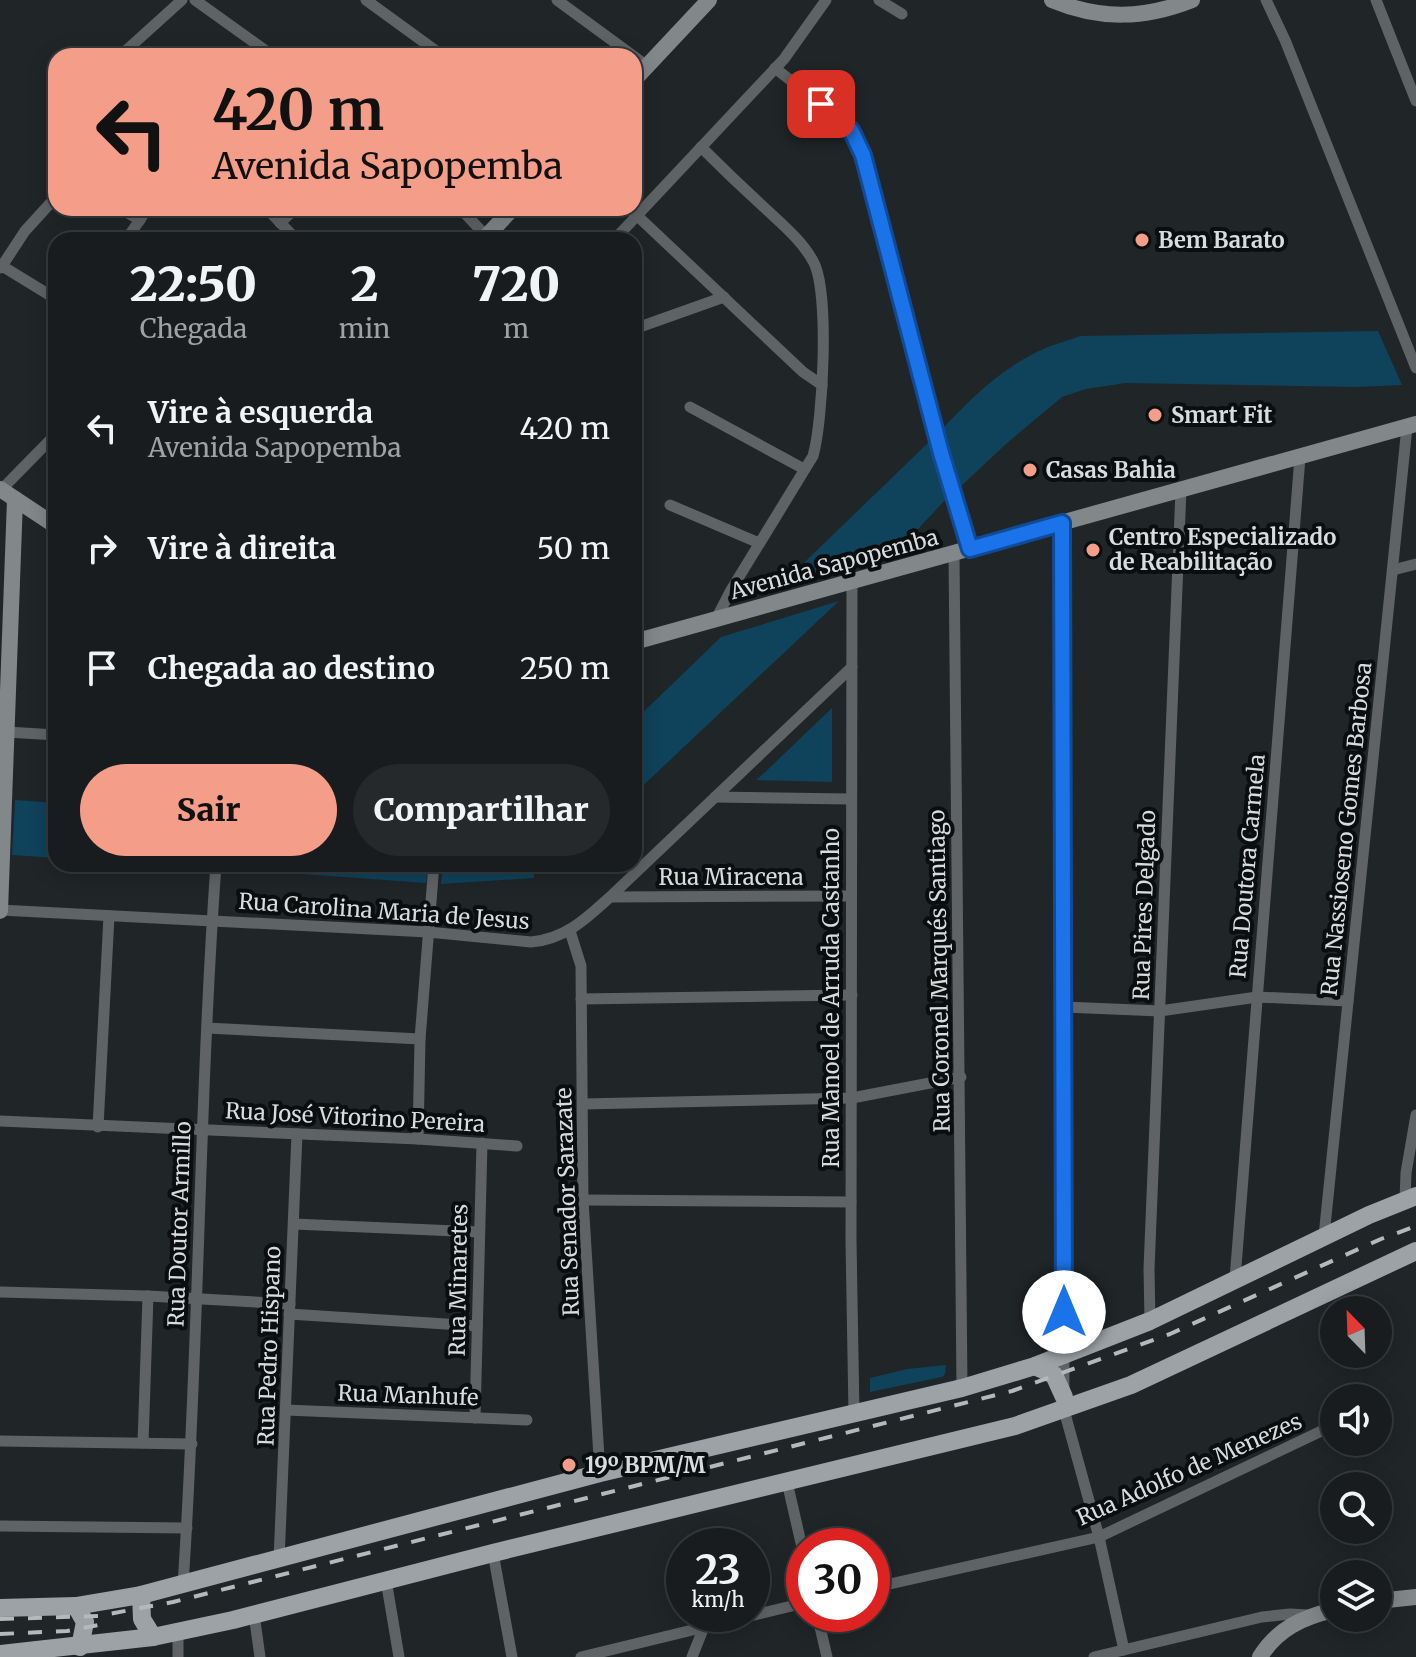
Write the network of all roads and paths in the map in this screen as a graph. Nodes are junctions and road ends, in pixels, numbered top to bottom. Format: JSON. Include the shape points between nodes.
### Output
{"nodes":[{"id":1,"x":182,"y":0,"type":"edge"},
{"id":2,"x":195,"y":0,"type":"edge"},
{"id":3,"x":366,"y":0,"type":"edge"},
{"id":4,"x":557,"y":0,"type":"edge"},
{"id":5,"x":709,"y":0,"type":"edge"},
{"id":6,"x":826,"y":0,"type":"edge"},
{"id":7,"x":879,"y":0,"type":"edge"},
{"id":8,"x":1052,"y":0,"type":"edge"},
{"id":9,"x":1192,"y":0,"type":"edge"},
{"id":10,"x":1266,"y":0,"type":"edge"},
{"id":11,"x":1376,"y":0,"type":"edge"},
{"id":12,"x":902,"y":14,"type":"dead end"},
{"id":13,"x":129,"y":48,"type":"edge"},
{"id":14,"x":251,"y":48,"type":"edge"},
{"id":15,"x":424,"y":48,"type":"edge"},
{"id":16,"x":622,"y":48,"type":"edge"},
{"id":17,"x":642,"y":62,"type":"edge"},
{"id":18,"x":647,"y":66,"type":"junction"},
{"id":19,"x":775,"y":68,"type":"junction"},
{"id":20,"x":642,"y":71,"type":"edge"},
{"id":21,"x":1416,"y":101,"type":"edge"},
{"id":22,"x":701,"y":147,"type":"junction"},
{"id":23,"x":642,"y":203,"type":"edge"},
{"id":24,"x":48,"y":206,"type":"edge"},
{"id":25,"x":133,"y":216,"type":"edge"},
{"id":26,"x":143,"y":216,"type":"edge"},
{"id":27,"x":273,"y":216,"type":"edge"},
{"id":28,"x":287,"y":216,"type":"edge"},
{"id":29,"x":467,"y":216,"type":"edge"},
{"id":30,"x":506,"y":216,"type":"edge"},
{"id":31,"x":637,"y":216,"type":"edge"},
{"id":32,"x":140,"y":220,"type":"junction"},
{"id":33,"x":280,"y":223,"type":"junction"},
{"id":34,"x":132,"y":232,"type":"edge"},
{"id":35,"x":289,"y":232,"type":"edge"},
{"id":36,"x":480,"y":232,"type":"edge"},
{"id":37,"x":491,"y":232,"type":"edge"},
{"id":38,"x":1,"y":267,"type":"edge"},
{"id":39,"x":48,"y":294,"type":"edge"},
{"id":40,"x":724,"y":297,"type":"junction"},
{"id":41,"x":642,"y":326,"type":"edge"},
{"id":42,"x":1416,"y":368,"type":"edge"},
{"id":43,"x":822,"y":385,"type":"junction"},
{"id":44,"x":690,"y":407,"type":"dead end"},
{"id":45,"x":1412,"y":425,"type":"edge"},
{"id":46,"x":48,"y":443,"type":"edge"},
{"id":47,"x":1300,"y":457,"type":"junction"},
{"id":48,"x":804,"y":469,"type":"junction"},
{"id":49,"x":1181,"y":490,"type":"junction"},
{"id":50,"x":6,"y":493,"type":"edge"},
{"id":51,"x":670,"y":505,"type":"dead end"},
{"id":52,"x":48,"y":521,"type":"edge"},
{"id":53,"x":1062,"y":523,"type":"junction"},
{"id":54,"x":759,"y":543,"type":"junction"},
{"id":55,"x":962,"y":552,"type":"junction"},
{"id":56,"x":1416,"y":564,"type":"edge"},
{"id":57,"x":1393,"y":570,"type":"junction"},
{"id":58,"x":852,"y":582,"type":"junction"},
{"id":59,"x":6,"y":604,"type":"edge"},
{"id":60,"x":716,"y":619,"type":"junction"},
{"id":61,"x":642,"y":640,"type":"edge"},
{"id":62,"x":852,"y":667,"type":"junction"},
{"id":63,"x":4,"y":703,"type":"edge"},
{"id":64,"x":7,"y":732,"type":"junction"},
{"id":65,"x":48,"y":735,"type":"edge"},
{"id":66,"x":715,"y":797,"type":"junction"},
{"id":67,"x":851,"y":799,"type":"junction"},
{"id":68,"x":642,"y":867,"type":"edge"},
{"id":69,"x":215,"y":872,"type":"edge"},
{"id":70,"x":433,"y":872,"type":"edge"},
{"id":71,"x":636,"y":872,"type":"edge"},
{"id":72,"x":851,"y":896,"type":"junction"},
{"id":73,"x":610,"y":897,"type":"junction"},
{"id":74,"x":0,"y":910,"type":"edge"},
{"id":75,"x":109,"y":916,"type":"junction"},
{"id":76,"x":212,"y":920,"type":"junction"},
{"id":77,"x":570,"y":931,"type":"junction"},
{"id":78,"x":428,"y":932,"type":"junction"},
{"id":79,"x":852,"y":995,"type":"junction"},
{"id":80,"x":1257,"y":997,"type":"junction"},
{"id":81,"x":581,"y":999,"type":"junction"},
{"id":82,"x":1348,"y":1001,"type":"junction"},
{"id":83,"x":1064,"y":1007,"type":"junction"},
{"id":84,"x":1160,"y":1011,"type":"junction"},
{"id":85,"x":207,"y":1028,"type":"junction"},
{"id":86,"x":420,"y":1039,"type":"junction"},
{"id":87,"x":961,"y":1077,"type":"junction"},
{"id":88,"x":852,"y":1098,"type":"junction"},
{"id":89,"x":583,"y":1104,"type":"junction"},
{"id":90,"x":1416,"y":1115,"type":"edge"},
{"id":91,"x":0,"y":1121,"type":"edge"},
{"id":92,"x":98,"y":1127,"type":"junction"},
{"id":93,"x":202,"y":1130,"type":"junction"},
{"id":94,"x":297,"y":1134,"type":"junction"},
{"id":95,"x":418,"y":1139,"type":"junction"},
{"id":96,"x":482,"y":1143,"type":"junction"},
{"id":97,"x":517,"y":1146,"type":"dead end"},
{"id":98,"x":1411,"y":1198,"type":"edge"},
{"id":99,"x":583,"y":1200,"type":"junction"},
{"id":100,"x":851,"y":1202,"type":"junction"},
{"id":101,"x":294,"y":1224,"type":"junction"},
{"id":102,"x":479,"y":1232,"type":"junction"},
{"id":103,"x":1324,"y":1236,"type":"junction"},
{"id":104,"x":1416,"y":1251,"type":"edge"},
{"id":105,"x":1235,"y":1279,"type":"junction"},
{"id":106,"x":0,"y":1292,"type":"edge"},
{"id":107,"x":148,"y":1296,"type":"junction"},
{"id":108,"x":197,"y":1299,"type":"junction"},
{"id":109,"x":290,"y":1309,"type":"junction"},
{"id":110,"x":1150,"y":1321,"type":"junction"},
{"id":111,"x":477,"y":1326,"type":"junction"},
{"id":112,"x":1065,"y":1356,"type":"junction"},
{"id":113,"x":1035,"y":1366,"type":"junction"},
{"id":114,"x":962,"y":1388,"type":"junction"},
{"id":115,"x":1064,"y":1403,"type":"junction"},
{"id":116,"x":286,"y":1410,"type":"junction"},
{"id":117,"x":854,"y":1414,"type":"junction"},
{"id":118,"x":475,"y":1418,"type":"junction"},
{"id":119,"x":527,"y":1420,"type":"dead end"},
{"id":120,"x":1320,"y":1432,"type":"edge"},
{"id":121,"x":0,"y":1441,"type":"edge"},
{"id":122,"x":143,"y":1443,"type":"junction"},
{"id":123,"x":192,"y":1444,"type":"junction"},
{"id":124,"x":600,"y":1473,"type":"junction"},
{"id":125,"x":787,"y":1482,"type":"junction"},
{"id":126,"x":0,"y":1526,"type":"edge"},
{"id":127,"x":187,"y":1528,"type":"junction"},
{"id":128,"x":798,"y":1528,"type":"edge"},
{"id":129,"x":1099,"y":1537,"type":"junction"},
{"id":130,"x":493,"y":1553,"type":"junction"},
{"id":131,"x":279,"y":1560,"type":"junction"},
{"id":132,"x":386,"y":1580,"type":"junction"},
{"id":133,"x":890,"y":1584,"type":"edge"},
{"id":134,"x":183,"y":1585,"type":"junction"},
{"id":135,"x":141,"y":1595,"type":"junction"},
{"id":136,"x":1416,"y":1597,"type":"edge"},
{"id":137,"x":1392,"y":1600,"type":"edge"},
{"id":138,"x":76,"y":1606,"type":"junction"},
{"id":139,"x":0,"y":1608,"type":"edge"},
{"id":140,"x":1320,"y":1613,"type":"edge"},
{"id":141,"x":254,"y":1614,"type":"junction"},
{"id":142,"x":1309,"y":1615,"type":"junction"},
{"id":143,"x":178,"y":1632,"type":"junction"},
{"id":144,"x":684,"y":1632,"type":"edge"},
{"id":145,"x":702,"y":1632,"type":"edge"},
{"id":146,"x":821,"y":1632,"type":"edge"},
{"id":147,"x":153,"y":1637,"type":"junction"},
{"id":148,"x":80,"y":1647,"type":"junction"},
{"id":149,"x":1124,"y":1650,"type":"junction"},
{"id":150,"x":0,"y":1654,"type":"edge"},
{"id":151,"x":1108,"y":1656,"type":"edge"},
{"id":152,"x":178,"y":1657,"type":"edge"},
{"id":153,"x":260,"y":1657,"type":"edge"},
{"id":154,"x":399,"y":1657,"type":"edge"},
{"id":155,"x":512,"y":1657,"type":"edge"},
{"id":156,"x":581,"y":1657,"type":"edge"},
{"id":157,"x":692,"y":1657,"type":"edge"},
{"id":158,"x":827,"y":1657,"type":"edge"},
{"id":159,"x":1094,"y":1657,"type":"edge"},
{"id":160,"x":1260,"y":1657,"type":"edge"}],
"edges":[{"from":1,"to":13,"type":"street"},
{"from":2,"to":14,"type":"street"},
{"from":3,"to":15,"type":"street"},
{"from":4,"to":16,"type":"street"},
{"from":5,"to":18,"type":"main road"},
{"from":6,"to":19,"type":"street"},
{"from":7,"to":12,"type":"street"},
{"from":8,"to":9,"type":"main road","via":[[1099,15],[1133,16]]},
{"from":10,"to":42,"type":"street"},
{"from":11,"to":21,"type":"street"},
{"from":17,"to":18,"type":"street"},
{"from":18,"to":20,"type":"main road"},
{"from":19,"to":22,"type":"street"},
{"from":19,"to":55,"type":"street","name":"Rua Coronel Marqués Santiago","via":[[843,122],[857,141]]},
{"from":22,"to":23,"type":"street"},
{"from":22,"to":43,"type":"street","via":[[812,257],[820,283]]},
{"from":24,"to":38,"type":"street"},
{"from":25,"to":32,"type":"street"},
{"from":26,"to":32,"type":"street"},
{"from":27,"to":33,"type":"street"},
{"from":28,"to":33,"type":"street"},
{"from":29,"to":36,"type":"street"},
{"from":30,"to":37,"type":"main road"},
{"from":31,"to":40,"type":"street"},
{"from":32,"to":34,"type":"street"},
{"from":33,"to":35,"type":"street"},
{"from":38,"to":39,"type":"street"},
{"from":40,"to":41,"type":"street"},
{"from":40,"to":43,"type":"street"},
{"from":43,"to":48,"type":"street","via":[[818,438]]},
{"from":44,"to":48,"type":"street"},
{"from":45,"to":47,"type":"main road","name":"Avenida Sapopemba"},
{"from":45,"to":57,"type":"street","name":"Rua Nassioseno Gomes Barbosa"},
{"from":46,"to":50,"type":"street"},
{"from":47,"to":49,"type":"main road","name":"Avenida Sapopemba"},
{"from":47,"to":80,"type":"street","name":"Rua Doutora Carmela"},
{"from":48,"to":54,"type":"street"},
{"from":49,"to":53,"type":"main road","name":"Avenida Sapopemba"},
{"from":49,"to":84,"type":"street","name":"Rua Pires Delgado"},
{"from":50,"to":52,"type":"main road"},
{"from":50,"to":59,"type":"main road"},
{"from":51,"to":54,"type":"street"},
{"from":53,"to":55,"type":"main road","name":"Avenida Sapopemba"},
{"from":53,"to":83,"type":"street"},
{"from":54,"to":60,"type":"street"},
{"from":55,"to":58,"type":"main road","name":"Avenida Sapopemba"},
{"from":55,"to":87,"type":"street","name":"Rua Coronel Marqués Santiago"},
{"from":56,"to":57,"type":"street"},
{"from":57,"to":82,"type":"street","name":"Rua Nassioseno Gomes Barbosa"},
{"from":58,"to":60,"type":"main road","name":"Avenida Sapopemba"},
{"from":58,"to":62,"type":"street","name":"Rua Manoel de Arruda Castanho"},
{"from":59,"to":63,"type":"main road"},
{"from":60,"to":61,"type":"main road","name":"Avenida Sapopemba"},
{"from":62,"to":66,"type":"street","name":"Rua Carolina Maria de Jesus"},
{"from":62,"to":67,"type":"street","name":"Rua Manoel de Arruda Castanho"},
{"from":63,"to":64,"type":"main road"},
{"from":64,"to":65,"type":"street"},
{"from":64,"to":74,"type":"main road"},
{"from":66,"to":67,"type":"street"},
{"from":66,"to":68,"type":"street","name":"Rua Carolina Maria de Jesus"},
{"from":67,"to":72,"type":"street","name":"Rua Manoel de Arruda Castanho"},
{"from":69,"to":76,"type":"street","name":"Rua Doutor Armillo"},
{"from":70,"to":78,"type":"street"},
{"from":71,"to":73,"type":"street","name":"Rua Carolina Maria de Jesus"},
{"from":72,"to":73,"type":"street","name":"Rua Miracena"},
{"from":72,"to":79,"type":"street","name":"Rua Manoel de Arruda Castanho"},
{"from":73,"to":77,"type":"street","name":"Rua Carolina Maria de Jesus"},
{"from":74,"to":75,"type":"street","name":"Rua Carolina Maria de Jesus"},
{"from":75,"to":76,"type":"street","name":"Rua Carolina Maria de Jesus"},
{"from":75,"to":92,"type":"street"},
{"from":76,"to":78,"type":"street","name":"Rua Carolina Maria de Jesus"},
{"from":76,"to":85,"type":"street","name":"Rua Doutor Armillo"},
{"from":77,"to":78,"type":"street","name":"Rua Carolina Maria de Jesus","via":[[531,942]]},
{"from":77,"to":81,"type":"street","name":"Rua Senador Sarazate","via":[[581,966]]},
{"from":78,"to":86,"type":"street"},
{"from":79,"to":81,"type":"street"},
{"from":79,"to":88,"type":"street","name":"Rua Manoel de Arruda Castanho"},
{"from":80,"to":82,"type":"street"},
{"from":80,"to":84,"type":"street"},
{"from":80,"to":105,"type":"street","name":"Rua Doutora Carmela"},
{"from":81,"to":89,"type":"street","name":"Rua Senador Sarazate"},
{"from":82,"to":103,"type":"street","name":"Rua Nassioseno Gomes Barbosa"},
{"from":83,"to":84,"type":"street"},
{"from":83,"to":112,"type":"street"},
{"from":84,"to":110,"type":"street","name":"Rua Pires Delgado"},
{"from":85,"to":86,"type":"street"},
{"from":85,"to":93,"type":"street","name":"Rua Doutor Armillo"},
{"from":86,"to":95,"type":"street"},
{"from":87,"to":88,"type":"street"},
{"from":87,"to":114,"type":"street","name":"Rua Coronel Marqués Santiago"},
{"from":88,"to":89,"type":"street"},
{"from":88,"to":100,"type":"street","name":"Rua Manoel de Arruda Castanho"},
{"from":89,"to":99,"type":"street","name":"Rua Senador Sarazate"},
{"from":90,"to":98,"type":"street","via":[[1406,1173]]},
{"from":91,"to":92,"type":"street","name":"Rua José Vitorino Pereira"},
{"from":92,"to":93,"type":"street","name":"Rua José Vitorino Pereira"},
{"from":93,"to":94,"type":"street","name":"Rua José Vitorino Pereira"},
{"from":93,"to":108,"type":"street","name":"Rua Doutor Armillo"},
{"from":94,"to":95,"type":"street","name":"Rua José Vitorino Pereira"},
{"from":94,"to":101,"type":"street","name":"Rua Pedro Hispano"},
{"from":95,"to":96,"type":"street","name":"Rua José Vitorino Pereira"},
{"from":96,"to":97,"type":"street","name":"Rua José Vitorino Pereira"},
{"from":96,"to":102,"type":"street","name":"Rua Minaretes"},
{"from":98,"to":103,"type":"main road"},
{"from":99,"to":100,"type":"street"},
{"from":99,"to":124,"type":"street","name":"Rua Senador Sarazate"},
{"from":100,"to":117,"type":"street","name":"Rua Manoel de Arruda Castanho"},
{"from":101,"to":102,"type":"street"},
{"from":101,"to":109,"type":"street","name":"Rua Pedro Hispano"},
{"from":102,"to":111,"type":"street","name":"Rua Minaretes"},
{"from":103,"to":105,"type":"main road"},
{"from":104,"to":115,"type":"main road","via":[[1131,1385]]},
{"from":105,"to":110,"type":"main road"},
{"from":106,"to":107,"type":"street"},
{"from":107,"to":108,"type":"street"},
{"from":107,"to":122,"type":"street"},
{"from":108,"to":109,"type":"street"},
{"from":108,"to":123,"type":"street","name":"Rua Doutor Armillo"},
{"from":109,"to":111,"type":"street"},
{"from":109,"to":116,"type":"street","name":"Rua Pedro Hispano"},
{"from":110,"to":112,"type":"main road"},
{"from":111,"to":118,"type":"street","name":"Rua Minaretes"},
{"from":112,"to":113,"type":"main road"},
{"from":112,"to":115,"type":"street"},
{"from":113,"to":114,"type":"main road"},
{"from":113,"to":115,"type":"main road","via":[[1054,1375]]},
{"from":114,"to":117,"type":"main road"},
{"from":115,"to":125,"type":"main road","via":[[1015,1426]]},
{"from":115,"to":129,"type":"street"},
{"from":116,"to":118,"type":"street","name":"Rua Manhufe"},
{"from":116,"to":131,"type":"street","name":"Rua Pedro Hispano"},
{"from":117,"to":124,"type":"main road"},
{"from":118,"to":119,"type":"street","name":"Rua Manhufe"},
{"from":120,"to":129,"type":"street","name":"Rua Adolfo de Menezes"},
{"from":121,"to":122,"type":"street"},
{"from":122,"to":123,"type":"street"},
{"from":123,"to":127,"type":"street","name":"Rua Doutor Armillo"},
{"from":124,"to":131,"type":"main road"},
{"from":125,"to":128,"type":"street"},
{"from":125,"to":130,"type":"main road"},
{"from":126,"to":127,"type":"street"},
{"from":127,"to":134,"type":"street","name":"Rua Doutor Armillo"},
{"from":129,"to":133,"type":"street","name":"Rua Adolfo de Menezes"},
{"from":129,"to":149,"type":"street"},
{"from":130,"to":132,"type":"main road"},
{"from":130,"to":155,"type":"street"},
{"from":131,"to":134,"type":"main road"},
{"from":132,"to":141,"type":"main road"},
{"from":132,"to":154,"type":"street"},
{"from":134,"to":135,"type":"main road"},
{"from":135,"to":138,"type":"main road"},
{"from":135,"to":147,"type":"main road","via":[[142,1619]]},
{"from":136,"to":137,"type":"main road"},
{"from":138,"to":139,"type":"main road"},
{"from":138,"to":148,"type":"main road","via":[[85,1622]]},
{"from":140,"to":142,"type":"main road"},
{"from":141,"to":143,"type":"main road"},
{"from":141,"to":153,"type":"street"},
{"from":142,"to":149,"type":"street","via":[[1262,1617]]},
{"from":142,"to":160,"type":"main road","via":[[1279,1635]]},
{"from":143,"to":147,"type":"main road"},
{"from":143,"to":152,"type":"street"},
{"from":144,"to":156,"type":"street"},
{"from":145,"to":157,"type":"street"},
{"from":146,"to":158,"type":"street"},
{"from":147,"to":148,"type":"main road"},
{"from":148,"to":150,"type":"main road"},
{"from":149,"to":151,"type":"street"},
{"from":151,"to":159,"type":"street"}]}
